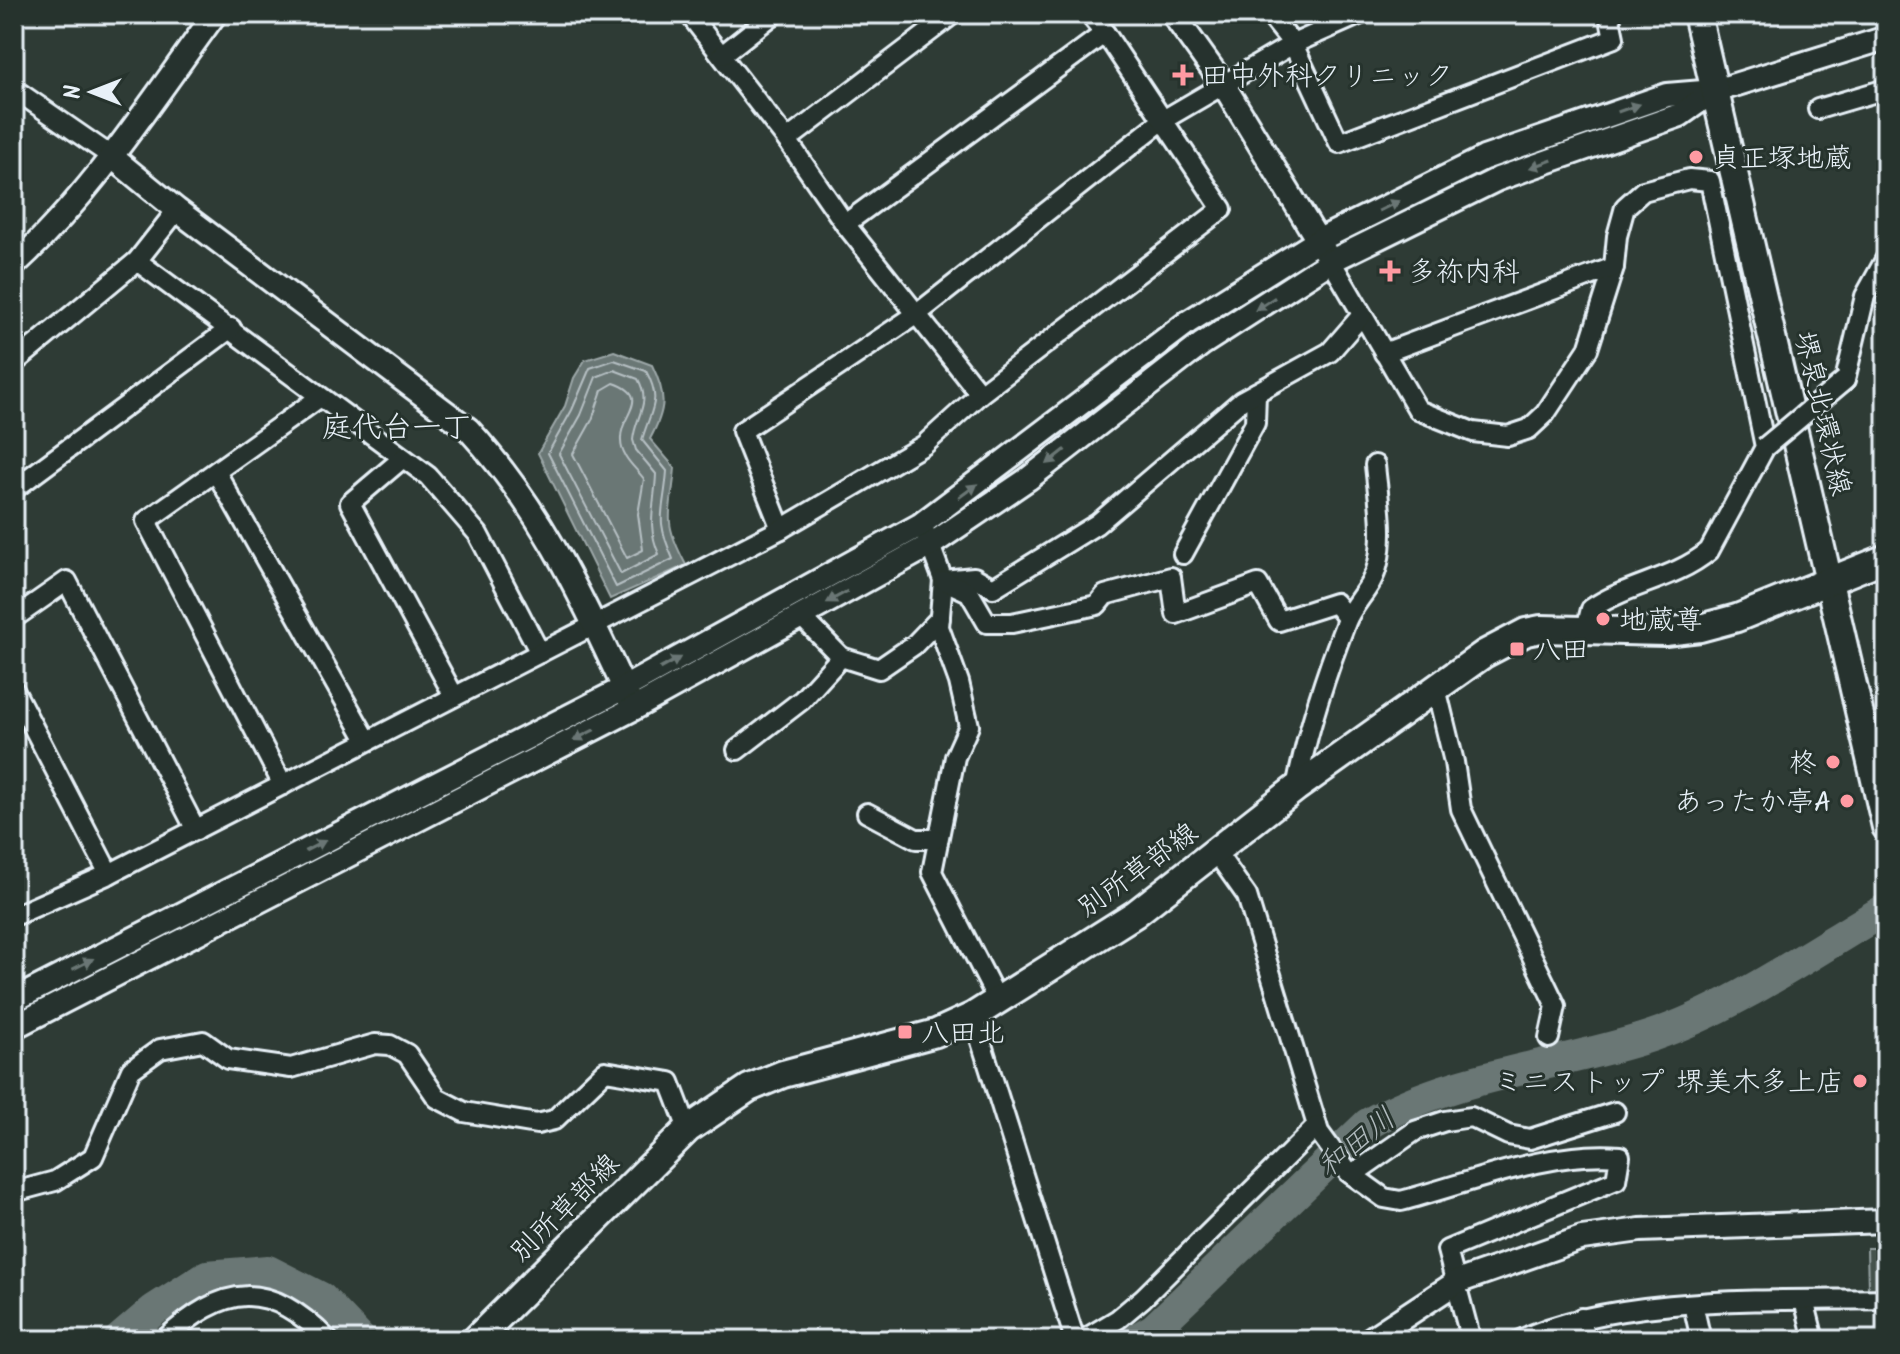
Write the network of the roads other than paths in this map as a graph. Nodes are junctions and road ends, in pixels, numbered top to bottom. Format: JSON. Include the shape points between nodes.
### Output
{"nodes":[{"id":1,"x":215,"y":14,"type":"edge"},
{"id":2,"x":689,"y":14,"type":"edge"},
{"id":3,"x":774,"y":14,"type":"edge"},
{"id":4,"x":953,"y":14,"type":"edge"},
{"id":5,"x":1089,"y":14,"type":"edge"},
{"id":6,"x":1173,"y":14,"type":"edge"},
{"id":7,"x":1269,"y":14,"type":"edge"},
{"id":8,"x":1361,"y":14,"type":"edge"},
{"id":9,"x":1609,"y":14,"type":"edge"},
{"id":10,"x":1697,"y":14,"type":"edge"},
{"id":11,"x":1105,"y":33,"type":"junction"},
{"id":12,"x":1886,"y":38,"type":"edge"},
{"id":13,"x":1293,"y":44,"type":"junction"},
{"id":14,"x":722,"y":55,"type":"junction"},
{"id":15,"x":1223,"y":84,"type":"junction"},
{"id":16,"x":14,"y":89,"type":"edge"},
{"id":17,"x":1886,"y":89,"type":"edge"},
{"id":18,"x":1715,"y":91,"type":"junction"},
{"id":19,"x":1818,"y":109,"type":"dead end"},
{"id":20,"x":1163,"y":120,"type":"junction"},
{"id":21,"x":787,"y":140,"type":"junction"},
{"id":22,"x":111,"y":156,"type":"junction"},
{"id":23,"x":177,"y":210,"type":"junction"},
{"id":24,"x":845,"y":224,"type":"junction"},
{"id":25,"x":1319,"y":240,"type":"junction"},
{"id":26,"x":1886,"y":258,"type":"edge"},
{"id":27,"x":137,"y":261,"type":"junction"},
{"id":28,"x":1331,"y":261,"type":"junction"},
{"id":29,"x":14,"y":265,"type":"edge"},
{"id":30,"x":1614,"y":267,"type":"junction"},
{"id":31,"x":917,"y":314,"type":"junction"},
{"id":32,"x":1362,"y":315,"type":"junction"},
{"id":33,"x":231,"y":328,"type":"junction"},
{"id":34,"x":1384,"y":353,"type":"junction"},
{"id":35,"x":14,"y":363,"type":"edge"},
{"id":36,"x":1256,"y":393,"type":"junction"},
{"id":37,"x":980,"y":394,"type":"junction"},
{"id":38,"x":319,"y":398,"type":"junction"},
{"id":39,"x":1765,"y":447,"type":"junction"},
{"id":40,"x":403,"y":458,"type":"junction"},
{"id":41,"x":1375,"y":465,"type":"dead end"},
{"id":42,"x":216,"y":472,"type":"junction"},
{"id":43,"x":14,"y":489,"type":"edge"},
{"id":44,"x":781,"y":529,"type":"junction"},
{"id":45,"x":926,"y":535,"type":"junction"},
{"id":46,"x":1183,"y":554,"type":"dead end"},
{"id":47,"x":1886,"y":558,"type":"edge"},
{"id":48,"x":943,"y":580,"type":"junction"},
{"id":49,"x":1830,"y":583,"type":"junction"},
{"id":50,"x":801,"y":616,"type":"junction"},
{"id":51,"x":14,"y":618,"type":"edge"},
{"id":52,"x":940,"y":618,"type":"junction"},
{"id":53,"x":1347,"y":618,"type":"junction"},
{"id":54,"x":594,"y":624,"type":"junction"},
{"id":55,"x":1586,"y":629,"type":"junction"},
{"id":56,"x":540,"y":653,"type":"junction"},
{"id":57,"x":841,"y":657,"type":"junction"},
{"id":58,"x":624,"y":688,"type":"junction"},
{"id":59,"x":1436,"y":688,"type":"junction"},
{"id":60,"x":14,"y":690,"type":"edge"},
{"id":61,"x":454,"y":696,"type":"junction"},
{"id":62,"x":633,"y":709,"type":"junction"},
{"id":63,"x":367,"y":740,"type":"junction"},
{"id":64,"x":737,"y":750,"type":"dead end"},
{"id":65,"x":283,"y":785,"type":"junction"},
{"id":66,"x":1296,"y":788,"type":"junction"},
{"id":67,"x":867,"y":813,"type":"dead end"},
{"id":68,"x":1886,"y":827,"type":"edge"},
{"id":69,"x":196,"y":830,"type":"junction"},
{"id":70,"x":936,"y":839,"type":"junction"},
{"id":71,"x":1216,"y":852,"type":"junction"},
{"id":72,"x":109,"y":874,"type":"junction"},
{"id":73,"x":15,"y":912,"type":"edge"},
{"id":74,"x":14,"y":1000,"type":"edge"},
{"id":75,"x":998,"y":1001,"type":"junction"},
{"id":76,"x":973,"y":1016,"type":"junction"},
{"id":77,"x":14,"y":1027,"type":"edge"},
{"id":78,"x":1549,"y":1038,"type":"dead end"},
{"id":79,"x":1615,"y":1112,"type":"dead end"},
{"id":80,"x":688,"y":1129,"type":"junction"},
{"id":81,"x":1318,"y":1129,"type":"junction"},
{"id":82,"x":1350,"y":1174,"type":"junction"},
{"id":83,"x":14,"y":1192,"type":"edge"},
{"id":84,"x":1886,"y":1221,"type":"edge"},
{"id":85,"x":1457,"y":1282,"type":"junction"},
{"id":86,"x":1886,"y":1299,"type":"edge"},
{"id":87,"x":1804,"y":1300,"type":"junction"},
{"id":88,"x":1693,"y":1304,"type":"junction"},
{"id":89,"x":1581,"y":1318,"type":"junction"},
{"id":90,"x":164,"y":1340,"type":"edge"},
{"id":91,"x":328,"y":1340,"type":"edge"},
{"id":92,"x":475,"y":1340,"type":"edge"},
{"id":93,"x":1075,"y":1340,"type":"edge"},
{"id":94,"x":1083,"y":1340,"type":"edge"},
{"id":95,"x":1369,"y":1340,"type":"edge"},
{"id":96,"x":1471,"y":1340,"type":"edge"},
{"id":97,"x":1520,"y":1340,"type":"edge"},
{"id":98,"x":1586,"y":1340,"type":"edge"},
{"id":99,"x":1701,"y":1340,"type":"edge"},
{"id":100,"x":1814,"y":1340,"type":"edge"}],
"edges":[{"from":1,"to":22,"type":"street"},
{"from":2,"to":14,"type":"street"},
{"from":3,"to":14,"type":"street"},
{"from":4,"to":21,"type":"street"},
{"from":5,"to":11,"type":"street"},
{"from":6,"to":15,"type":"street"},
{"from":7,"to":13,"type":"street"},
{"from":8,"to":13,"type":"street"},
{"from":9,"to":13,"type":"street","via":[[1614,38],[1339,143]]},
{"from":10,"to":18,"type":"main road","name":"堺泉北環状線"},
{"from":11,"to":20,"type":"street"},
{"from":11,"to":24,"type":"street"},
{"from":12,"to":18,"type":"street"},
{"from":13,"to":15,"type":"street"},
{"from":14,"to":21,"type":"street"},
{"from":15,"to":20,"type":"street"},
{"from":15,"to":25,"type":"street"},
{"from":16,"to":22,"type":"street"},
{"from":17,"to":19,"type":"street"},
{"from":25,"to":18,"type":"street","one_way":true,"via":[[1484,158],[1667,95]]},
{"from":18,"to":28,"type":"street","one_way":true,"via":[[1680,115],[1498,179]]},
{"from":18,"to":49,"type":"main road","name":"堺泉北環状線"},
{"from":20,"to":31,"type":"street"},
{"from":20,"to":37,"type":"street","via":[[1222,209]]},
{"from":21,"to":24,"type":"street"},
{"from":22,"to":23,"type":"street"},
{"from":22,"to":29,"type":"street"},
{"from":23,"to":27,"type":"street"},
{"from":23,"to":54,"type":"street","via":[[468,429],[542,523]]},
{"from":24,"to":31,"type":"street"},
{"from":25,"to":28,"type":"street"},
{"from":45,"to":25,"type":"street","one_way":true,"via":[[1188,322]]},
{"from":26,"to":39,"type":"street","bridge":true,"via":[[1865,296],[1845,380]]},
{"from":27,"to":33,"type":"street"},
{"from":27,"to":35,"type":"street"},
{"from":28,"to":32,"type":"street"},
{"from":28,"to":45,"type":"street","one_way":true,"via":[[1202,344],[1028,479]]},
{"from":30,"to":34,"type":"street"},
{"from":30,"to":34,"type":"street","via":[[1588,349],[1545,414],[1521,432],[1492,437],[1424,414]]},
{"from":30,"to":39,"type":"street","via":[[1625,207],[1643,191],[1689,179],[1710,181]]},
{"from":31,"to":37,"type":"street"},
{"from":31,"to":44,"type":"street","via":[[742,431]]},
{"from":32,"to":34,"type":"street"},
{"from":32,"to":36,"type":"street","via":[[1330,352]]},
{"from":33,"to":38,"type":"street"},
{"from":33,"to":43,"type":"street"},
{"from":36,"to":46,"type":"street","via":[[1255,423]]},
{"from":36,"to":48,"type":"street","via":[[1097,524],[993,588],[974,577]]},
{"from":37,"to":44,"type":"street","via":[[924,445]]},
{"from":38,"to":40,"type":"street"},
{"from":38,"to":42,"type":"street"},
{"from":39,"to":55,"type":"street","via":[[1709,551],[1695,563],[1607,598],[1591,609]]},
{"from":40,"to":56,"type":"street","via":[[428,476],[478,534]]},
{"from":40,"to":61,"type":"street","via":[[350,503]]},
{"from":41,"to":53,"type":"street","via":[[1382,531],[1378,564],[1368,591]]},
{"from":42,"to":63,"type":"street"},
{"from":42,"to":65,"type":"street","via":[[146,521]]},
{"from":44,"to":54,"type":"street"},
{"from":45,"to":48,"type":"street"},
{"from":45,"to":50,"type":"street","one_way":true},
{"from":58,"to":45,"type":"street","one_way":true},
{"from":47,"to":49,"type":"main road","name":"別所草部線"},
{"from":48,"to":52,"type":"street"},
{"from":48,"to":53,"type":"street","via":[[969,592],[987,623],[1012,623],[1097,605],[1105,595],[1171,577],[1176,614],[1258,584],[1279,621],[1335,603]]},
{"from":49,"to":55,"type":"main road","name":"別所草部線","via":[[1700,628]]},
{"from":49,"to":68,"type":"main road","name":"堺泉北環状線"},
{"from":50,"to":57,"type":"street"},
{"from":50,"to":62,"type":"street"},
{"from":51,"to":69,"type":"street","via":[[67,581]]},
{"from":52,"to":57,"type":"street","via":[[914,645],[879,669]]},
{"from":52,"to":70,"type":"street","via":[[969,726],[955,757]]},
{"from":53,"to":66,"type":"street"},
{"from":54,"to":56,"type":"street"},
{"from":54,"to":58,"type":"street"},
{"from":55,"to":59,"type":"main road","name":"別所草部線","via":[[1526,632]]},
{"from":56,"to":61,"type":"street"},
{"from":57,"to":64,"type":"street","via":[[802,700]]},
{"from":58,"to":62,"type":"street"},
{"from":74,"to":58,"type":"street","one_way":true},
{"from":59,"to":66,"type":"main road","name":"別所草部線"},
{"from":59,"to":78,"type":"street","via":[[1461,809],[1556,1006]]},
{"from":60,"to":72,"type":"street"},
{"from":61,"to":63,"type":"street"},
{"from":62,"to":77,"type":"street","one_way":true},
{"from":63,"to":65,"type":"street"},
{"from":65,"to":69,"type":"street"},
{"from":66,"to":71,"type":"main road","name":"別所草部線"},
{"from":67,"to":70,"type":"street","via":[[916,839]]},
{"from":69,"to":72,"type":"street"},
{"from":70,"to":75,"type":"street","via":[[932,872]]},
{"from":71,"to":75,"type":"main road","name":"別所草部線","via":[[1135,914]]},
{"from":71,"to":81,"type":"street","via":[[1247,896]]},
{"from":72,"to":73,"type":"street"},
{"from":75,"to":76,"type":"main road","name":"別所草部線"},
{"from":76,"to":80,"type":"main road","name":"別所草部線","via":[[936,1033],[783,1074],[749,1088]]},
{"from":76,"to":93,"type":"street"},
{"from":79,"to":82,"type":"street","via":[[1530,1139],[1471,1117],[1445,1121],[1415,1131]]},
{"from":80,"to":83,"type":"street","via":[[670,1082],[605,1071],[554,1120],[537,1124],[464,1112],[437,1098],[407,1054],[390,1045],[375,1044],[291,1068],[228,1059],[203,1041],[160,1049],[131,1070],[93,1157],[55,1181]]},
{"from":80,"to":92,"type":"main road","name":"別所草部線"},
{"from":81,"to":82,"type":"street"},
{"from":81,"to":94,"type":"street","via":[[1143,1298]]},
{"from":82,"to":85,"type":"street","via":[[1384,1198],[1401,1201],[1543,1163],[1596,1154],[1620,1156],[1616,1180],[1447,1250]]},
{"from":84,"to":85,"type":"street","via":[[1640,1230],[1582,1238]]},
{"from":85,"to":95,"type":"street"},
{"from":85,"to":96,"type":"street"},
{"from":86,"to":87,"type":"street"},
{"from":87,"to":88,"type":"street"},
{"from":87,"to":100,"type":"street"},
{"from":88,"to":89,"type":"street"},
{"from":88,"to":99,"type":"street"},
{"from":89,"to":97,"type":"street"},
{"from":89,"to":98,"type":"street"},
{"from":90,"to":91,"type":"street","via":[[193,1313],[247,1295],[295,1309]]}]}
